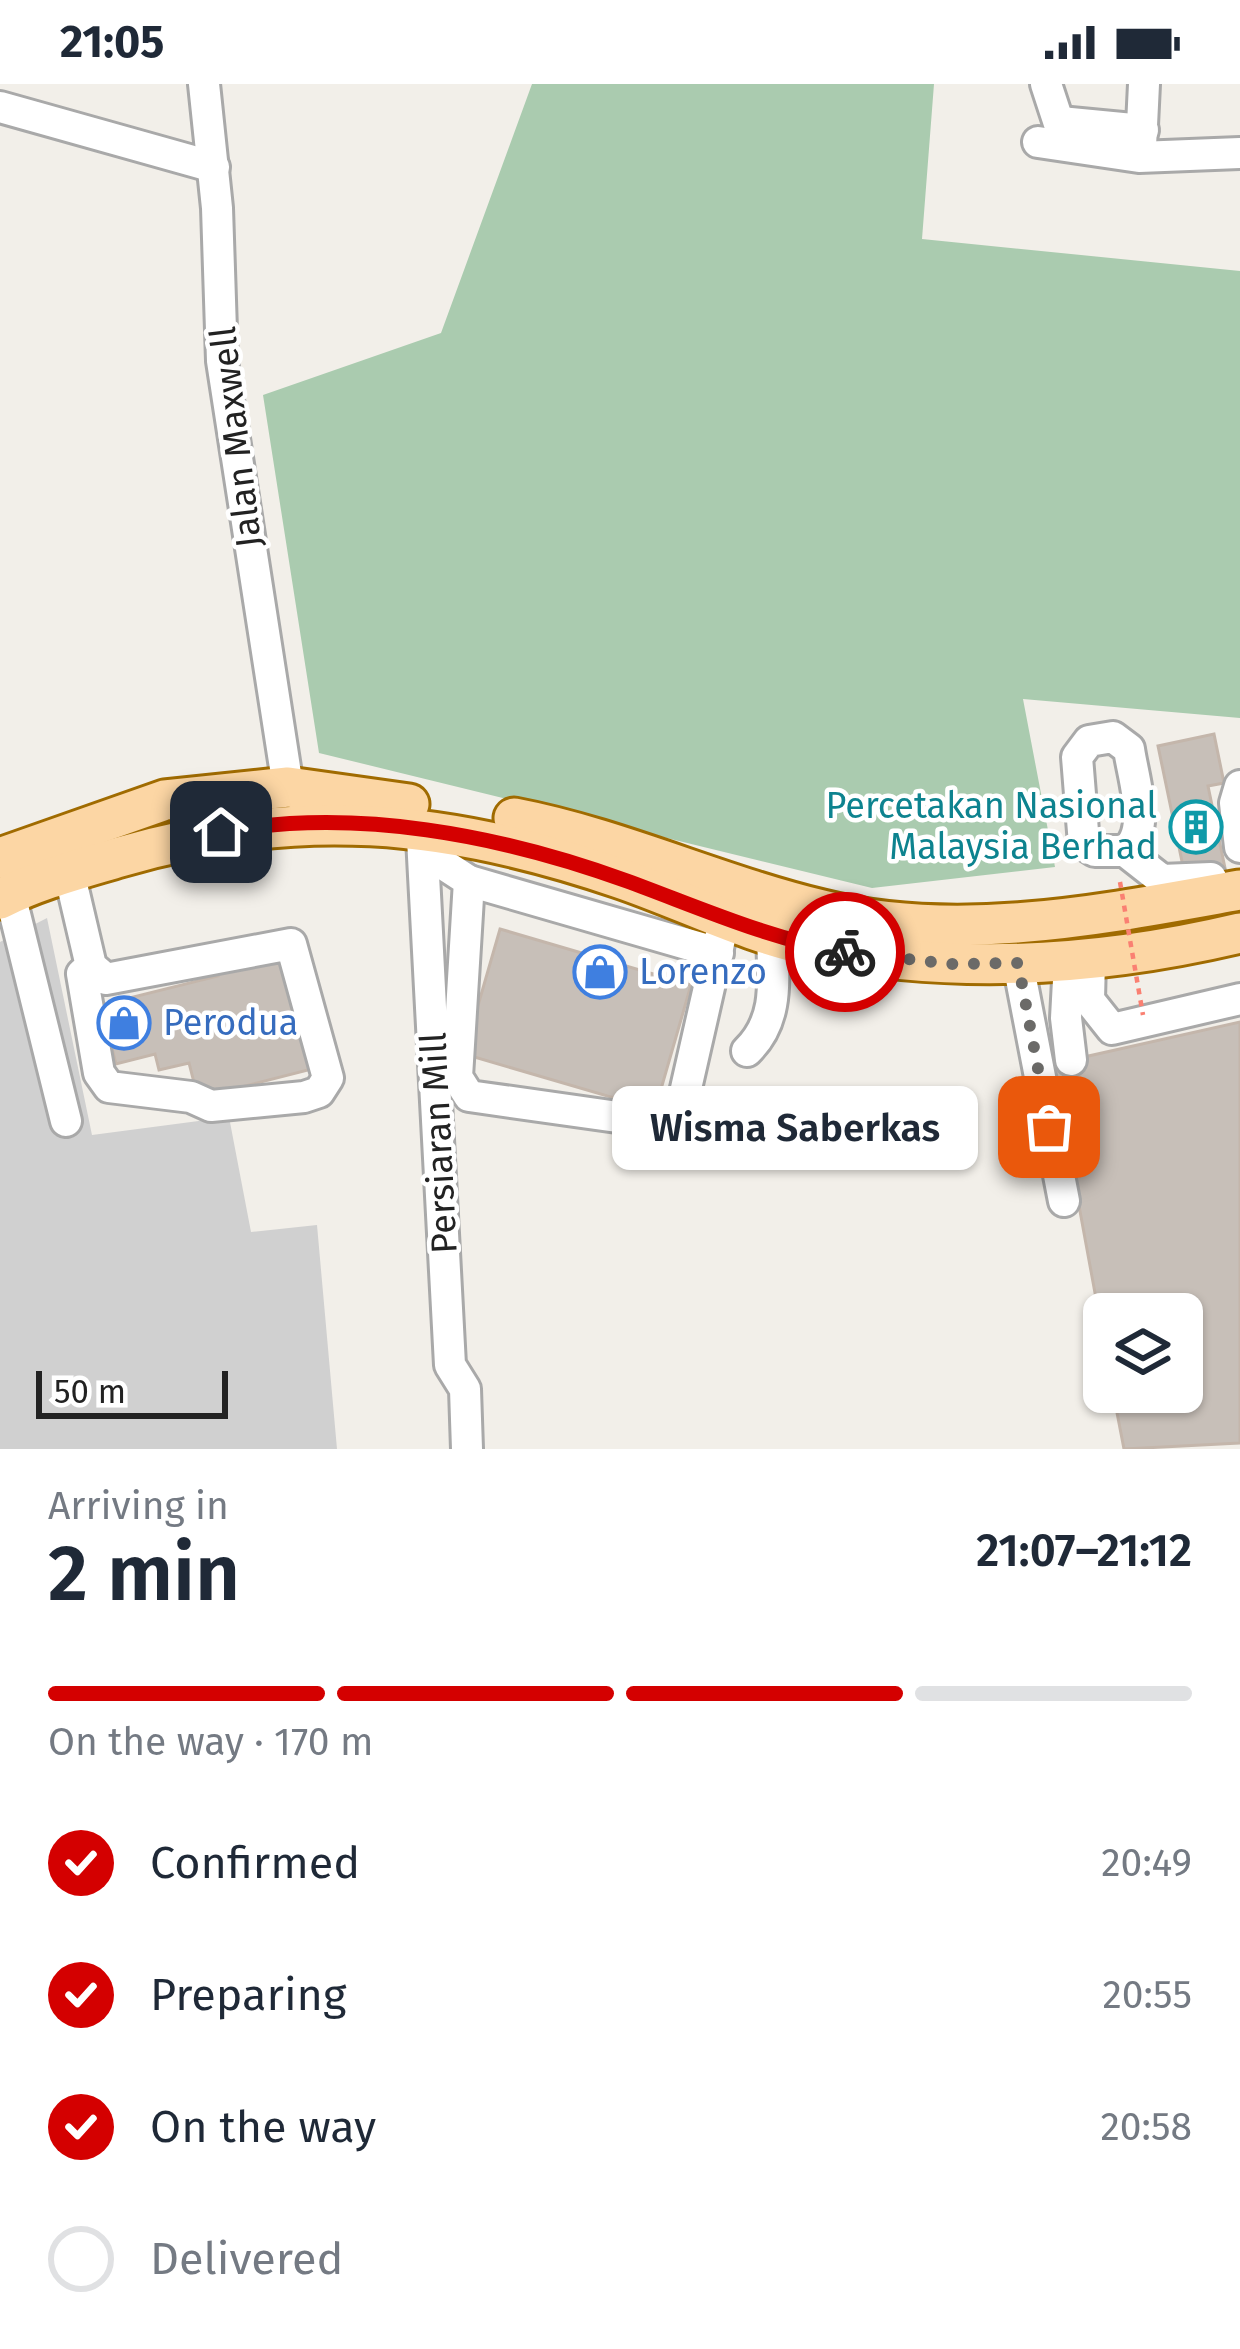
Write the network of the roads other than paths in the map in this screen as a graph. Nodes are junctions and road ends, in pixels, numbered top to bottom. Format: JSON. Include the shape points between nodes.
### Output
{"nodes":[{"id":1,"x":204,"y":84,"type":"edge"},
{"id":2,"x":1046,"y":84,"type":"edge"},
{"id":3,"x":1144,"y":84,"type":"edge"},
{"id":4,"x":0,"y":107,"type":"edge"},
{"id":5,"x":1141,"y":144,"type":"junction"},
{"id":6,"x":1240,"y":153,"type":"edge"},
{"id":7,"x":214,"y":167,"type":"junction"},
{"id":8,"x":1240,"y":786,"type":"edge"},
{"id":9,"x":288,"y":787,"type":"junction"},
{"id":10,"x":423,"y":842,"type":"junction"},
{"id":11,"x":1240,"y":847,"type":"edge"},
{"id":12,"x":1122,"y":867,"type":"road end"},
{"id":13,"x":69,"y":872,"type":"junction"},
{"id":14,"x":1240,"y":872,"type":"edge"},
{"id":15,"x":469,"y":881,"type":"junction"},
{"id":16,"x":3,"y":884,"type":"edge"},
{"id":17,"x":1240,"y":890,"type":"edge"},
{"id":18,"x":1240,"y":932,"type":"edge"},
{"id":19,"x":721,"y":935,"type":"junction"},
{"id":20,"x":772,"y":935,"type":"junction"},
{"id":21,"x":1080,"y":960,"type":"junction"},
{"id":22,"x":1018,"y":963,"type":"junction"},
{"id":23,"x":12,"y":966,"type":"edge"},
{"id":24,"x":92,"y":966,"type":"junction"},
{"id":25,"x":1240,"y":999,"type":"edge"},
{"id":26,"x":748,"y":1051,"type":"dead end"},
{"id":27,"x":1071,"y":1060,"type":"dead end"},
{"id":28,"x":66,"y":1121,"type":"dead end"},
{"id":29,"x":1064,"y":1201,"type":"dead end"},
{"id":30,"x":467,"y":1449,"type":"edge"}],
"edges":[{"from":1,"to":7,"type":"street","name":"Jalan Maxwell"},
{"from":2,"to":5,"type":"street","via":[[1055,137]]},
{"from":3,"to":5,"type":"street"},
{"from":4,"to":7,"type":"street"},
{"from":5,"to":6,"type":"street"},
{"from":7,"to":9,"type":"street","name":"Jalan Maxwell","via":[[222,361]]},
{"from":8,"to":11,"type":"street"},
{"from":9,"to":16,"type":"main road","via":[[165,800]]},
{"from":9,"to":17,"type":"main road","via":[[520,819],[823,911],[902,922],[1084,916]]},
{"from":10,"to":13,"type":"main road","via":[[373,824],[267,824]]},
{"from":10,"to":15,"type":"street"},
{"from":10,"to":19,"type":"main road","via":[[518,846]]},
{"from":10,"to":30,"type":"street","name":"Persiaran Mill","via":[[450,1365],[465,1389]]},
{"from":12,"to":14,"type":"street","via":[[1174,883]]},
{"from":13,"to":16,"type":"main road"},
{"from":13,"to":24,"type":"street"},
{"from":15,"to":19,"type":"street"},
{"from":15,"to":19,"type":"street","via":[[458,1077],[469,1096],[667,1124],[682,1106]]},
{"from":16,"to":23,"type":"street"},
{"from":18,"to":21,"type":"main road"},
{"from":19,"to":20,"type":"main road"},
{"from":20,"to":22,"type":"main road","via":[[903,961]]},
{"from":20,"to":26,"type":"street","via":[[774,999],[765,1034]]},
{"from":21,"to":22,"type":"main road"},
{"from":21,"to":25,"type":"street","via":[[1089,1000],[1112,1029]]},
{"from":21,"to":27,"type":"street","via":[[1066,1018]]},
{"from":22,"to":29,"type":"street"},
{"from":23,"to":28,"type":"street"},
{"from":24,"to":24,"type":"street","via":[[106,979],[291,944],[328,1078],[320,1092],[304,1097],[211,1106],[109,1087],[99,1073],[82,974]]}]}
